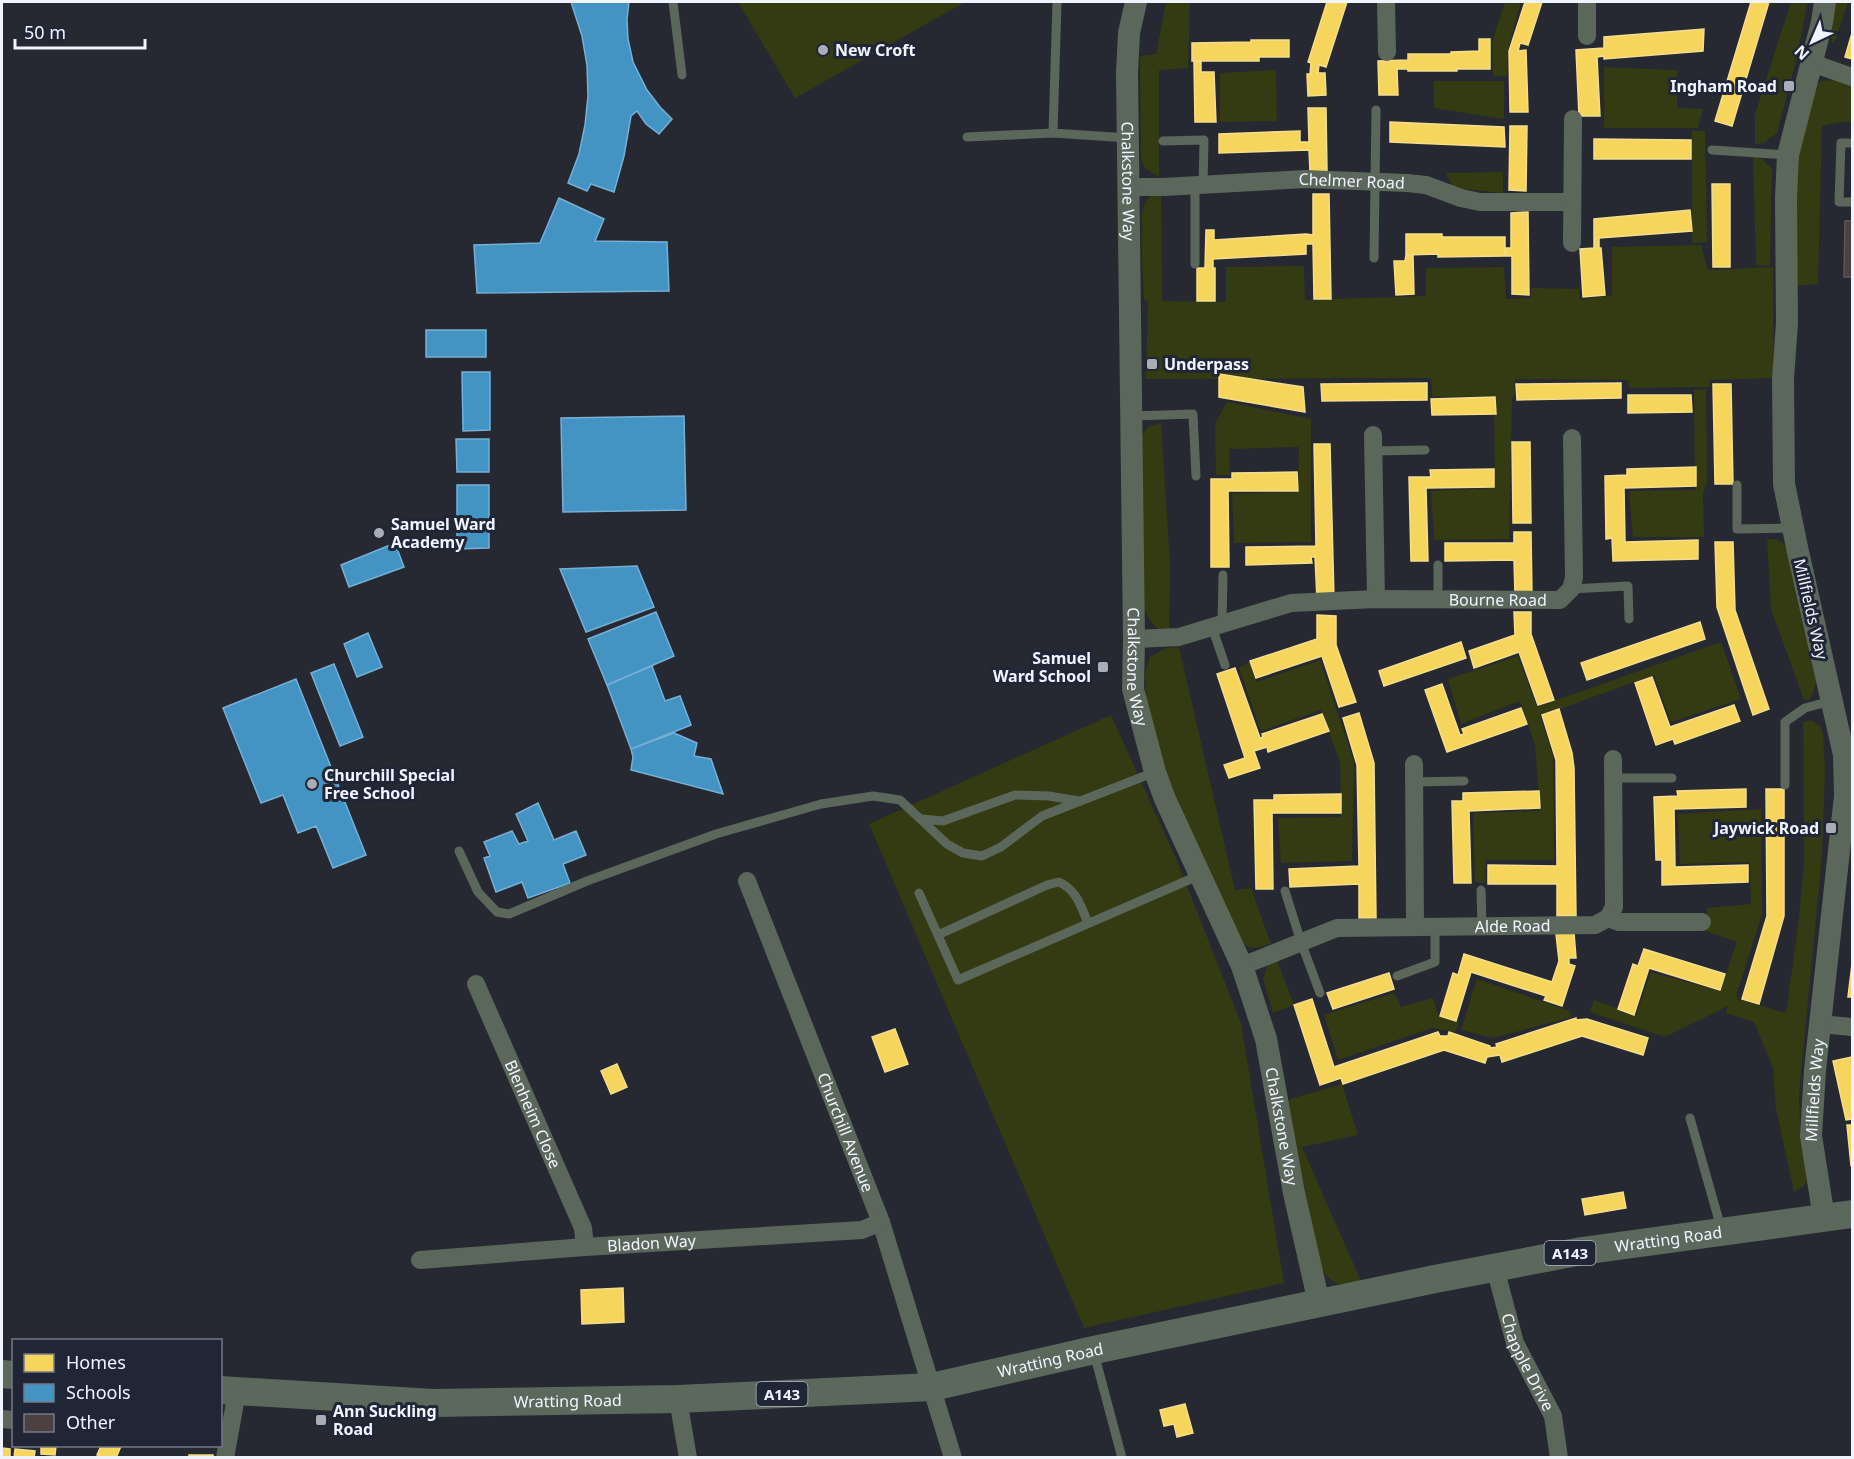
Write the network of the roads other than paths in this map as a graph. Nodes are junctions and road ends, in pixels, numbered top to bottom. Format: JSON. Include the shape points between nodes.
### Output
{"nodes":[{"id":1,"x":673,"y":2,"type":"edge"},
{"id":2,"x":1057,"y":2,"type":"edge"},
{"id":3,"x":1136,"y":2,"type":"edge"},
{"id":4,"x":1387,"y":2,"type":"edge"},
{"id":5,"x":1587,"y":2,"type":"edge"},
{"id":6,"x":1825,"y":2,"type":"edge"},
{"id":7,"x":1587,"y":36,"type":"dead end"},
{"id":8,"x":1387,"y":52,"type":"dead end"},
{"id":9,"x":1812,"y":63,"type":"junction"},
{"id":10,"x":682,"y":75,"type":"dead end"},
{"id":11,"x":1852,"y":76,"type":"edge"},
{"id":12,"x":1376,"y":110,"type":"dead end"},
{"id":13,"x":1573,"y":119,"type":"dead end"},
{"id":14,"x":1053,"y":134,"type":"junction"},
{"id":15,"x":967,"y":137,"type":"dead end"},
{"id":16,"x":1128,"y":138,"type":"junction"},
{"id":17,"x":1163,"y":141,"type":"dead end"},
{"id":18,"x":1852,"y":143,"type":"edge"},
{"id":19,"x":1712,"y":150,"type":"dead end"},
{"id":20,"x":1788,"y":155,"type":"junction"},
{"id":21,"x":1374,"y":182,"type":"junction"},
{"id":22,"x":1199,"y":185,"type":"junction"},
{"id":23,"x":1130,"y":187,"type":"junction"},
{"id":24,"x":1572,"y":202,"type":"junction"},
{"id":25,"x":1852,"y":202,"type":"edge"},
{"id":26,"x":1572,"y":243,"type":"dead end"},
{"id":27,"x":1374,"y":258,"type":"dead end"},
{"id":28,"x":1195,"y":264,"type":"dead end"},
{"id":29,"x":1130,"y":416,"type":"junction"},
{"id":30,"x":1572,"y":438,"type":"dead end"},
{"id":31,"x":1373,"y":443,"type":"joint"},
{"id":32,"x":1425,"y":450,"type":"dead end"},
{"id":33,"x":1196,"y":476,"type":"dead end"},
{"id":34,"x":1737,"y":485,"type":"dead end"},
{"id":35,"x":1793,"y":528,"type":"junction"},
{"id":36,"x":1437,"y":565,"type":"dead end"},
{"id":37,"x":1223,"y":575,"type":"dead end"},
{"id":38,"x":1571,"y":589,"type":"junction"},
{"id":39,"x":1377,"y":599,"type":"junction"},
{"id":40,"x":1438,"y":600,"type":"junction"},
{"id":41,"x":1629,"y":619,"type":"dead end"},
{"id":42,"x":1217,"y":625,"type":"junction"},
{"id":43,"x":1134,"y":639,"type":"junction"},
{"id":44,"x":1225,"y":665,"type":"dead end"},
{"id":45,"x":1831,"y":701,"type":"junction"},
{"id":46,"x":1613,"y":759,"type":"dead end"},
{"id":47,"x":1155,"y":772,"type":"junction"},
{"id":48,"x":1414,"y":773,"type":"joint"},
{"id":49,"x":1613,"y":778,"type":"junction"},
{"id":50,"x":1672,"y":778,"type":"dead end"},
{"id":51,"x":1464,"y":781,"type":"dead end"},
{"id":52,"x":1785,"y":785,"type":"dead end"},
{"id":53,"x":1081,"y":801,"type":"junction"},
{"id":54,"x":922,"y":819,"type":"junction"},
{"id":55,"x":459,"y":851,"type":"dead end"},
{"id":56,"x":1200,"y":875,"type":"junction"},
{"id":57,"x":747,"y":881,"type":"dead end"},
{"id":58,"x":1481,"y":890,"type":"dead end"},
{"id":59,"x":1285,"y":891,"type":"dead end"},
{"id":60,"x":919,"y":893,"type":"dead end"},
{"id":61,"x":1608,"y":918,"type":"junction"},
{"id":62,"x":1702,"y":922,"type":"dead end"},
{"id":63,"x":1088,"y":923,"type":"junction"},
{"id":64,"x":1415,"y":926,"type":"junction"},
{"id":65,"x":1435,"y":926,"type":"junction"},
{"id":66,"x":1482,"y":926,"type":"junction"},
{"id":67,"x":938,"y":935,"type":"junction"},
{"id":68,"x":1301,"y":942,"type":"junction"},
{"id":69,"x":1242,"y":966,"type":"junction"},
{"id":70,"x":1397,"y":976,"type":"dead end"},
{"id":71,"x":476,"y":984,"type":"dead end"},
{"id":72,"x":1320,"y":993,"type":"dead end"},
{"id":73,"x":1820,"y":1024,"type":"junction"},
{"id":74,"x":1852,"y":1027,"type":"edge"},
{"id":75,"x":1690,"y":1118,"type":"dead end"},
{"id":76,"x":1852,"y":1214,"type":"edge"},
{"id":77,"x":1824,"y":1218,"type":"junction"},
{"id":78,"x":881,"y":1222,"type":"junction"},
{"id":79,"x":1721,"y":1231,"type":"junction"},
{"id":80,"x":585,"y":1247,"type":"junction"},
{"id":81,"x":420,"y":1260,"type":"dead end"},
{"id":82,"x":1495,"y":1268,"type":"junction"},
{"id":83,"x":1319,"y":1303,"type":"junction"},
{"id":84,"x":1094,"y":1350,"type":"junction"},
{"id":85,"x":932,"y":1387,"type":"junction"},
{"id":86,"x":229,"y":1391,"type":"edge"},
{"id":87,"x":678,"y":1400,"type":"junction"},
{"id":88,"x":225,"y":1458,"type":"edge"},
{"id":89,"x":688,"y":1458,"type":"edge"},
{"id":90,"x":953,"y":1458,"type":"edge"},
{"id":91,"x":1122,"y":1458,"type":"edge"},
{"id":92,"x":1559,"y":1458,"type":"edge"}],
"edges":[{"from":1,"to":10,"type":"lane"},
{"from":2,"to":14,"type":"lane"},
{"from":3,"to":16,"type":"street","name":"Chalkstone Way","via":[[1129,33]]},
{"from":4,"to":8,"type":"street"},
{"from":5,"to":7,"type":"street"},
{"from":6,"to":9,"type":"street","name":"Millfields Way"},
{"from":9,"to":11,"type":"street"},
{"from":9,"to":20,"type":"street","name":"Millfields Way"},
{"from":12,"to":21,"type":"lane"},
{"from":13,"to":24,"type":"street"},
{"from":14,"to":15,"type":"lane"},
{"from":14,"to":16,"type":"lane"},
{"from":16,"to":23,"type":"street","name":"Chalkstone Way"},
{"from":17,"to":22,"type":"lane","via":[[1204,140]]},
{"from":18,"to":25,"type":"lane","via":[[1840,143],[1839,202]]},
{"from":19,"to":20,"type":"lane"},
{"from":20,"to":35,"type":"street","name":"Millfields Way","via":[[1784,484]]},
{"from":21,"to":22,"type":"street","name":"Chelmer Road","via":[[1305,179]]},
{"from":21,"to":24,"type":"street","name":"Chelmer Road","via":[[1426,185],[1480,202]]},
{"from":21,"to":27,"type":"lane"},
{"from":22,"to":23,"type":"street","name":"Chelmer Road"},
{"from":22,"to":28,"type":"lane"},
{"from":23,"to":29,"type":"street","name":"Chalkstone Way"},
{"from":24,"to":26,"type":"street"},
{"from":29,"to":33,"type":"lane","via":[[1193,414]]},
{"from":29,"to":43,"type":"street","name":"Chalkstone Way"},
{"from":30,"to":38,"type":"street","name":"Bourne Road"},
{"from":31,"to":32,"type":"lane"},
{"from":31,"to":39,"type":"street"},
{"from":34,"to":35,"type":"lane","via":[[1737,529]]},
{"from":35,"to":45,"type":"street","name":"Millfields Way"},
{"from":36,"to":40,"type":"lane"},
{"from":37,"to":42,"type":"lane"},
{"from":38,"to":40,"type":"street","name":"Bourne Road","via":[[1560,600]]},
{"from":38,"to":41,"type":"lane","via":[[1628,586]]},
{"from":39,"to":40,"type":"street","name":"Bourne Road"},
{"from":39,"to":42,"type":"street","name":"Bourne Road","via":[[1292,603]]},
{"from":42,"to":43,"type":"street","name":"Bourne Road","via":[[1179,637]]},
{"from":42,"to":44,"type":"lane"},
{"from":43,"to":47,"type":"street","name":"Chalkstone Way","via":[[1133,689]]},
{"from":45,"to":52,"type":"lane","via":[[1805,708],[1785,722]]},
{"from":45,"to":73,"type":"street","name":"Millfields Way","via":[[1844,755],[1845,796]]},
{"from":46,"to":49,"type":"street"},
{"from":47,"to":53,"type":"lane"},
{"from":47,"to":56,"type":"street","name":"Chalkstone Way"},
{"from":48,"to":51,"type":"lane"},
{"from":48,"to":64,"type":"street"},
{"from":49,"to":50,"type":"lane"},
{"from":49,"to":61,"type":"street","via":[[1614,907]]},
{"from":53,"to":54,"type":"lane","via":[[1015,795],[943,821]]},
{"from":53,"to":54,"type":"lane","via":[[1042,816],[982,856],[963,853],[947,844]]},
{"from":54,"to":55,"type":"lane","via":[[900,800],[873,796],[821,804],[716,834],[509,914],[497,912],[478,892]]},
{"from":56,"to":63,"type":"lane"},
{"from":56,"to":69,"type":"street","name":"Chalkstone Way"},
{"from":57,"to":78,"type":"street","name":"Churchill Avenue"},
{"from":58,"to":66,"type":"lane"},
{"from":59,"to":68,"type":"lane"},
{"from":60,"to":67,"type":"lane"},
{"from":61,"to":62,"type":"street","name":"Alde Road","via":[[1619,922]]},
{"from":61,"to":66,"type":"street","name":"Alde Road","via":[[1594,925]]},
{"from":63,"to":67,"type":"lane","via":[[1076,896],[1068,885],[1059,882]]},
{"from":63,"to":67,"type":"lane","via":[[958,980]]},
{"from":64,"to":65,"type":"street","name":"Alde Road"},
{"from":64,"to":68,"type":"street","name":"Alde Road","via":[[1337,928]]},
{"from":65,"to":66,"type":"street","name":"Alde Road"},
{"from":65,"to":70,"type":"lane","via":[[1435,962]]},
{"from":68,"to":69,"type":"street","name":"Alde Road"},
{"from":68,"to":72,"type":"lane"},
{"from":69,"to":83,"type":"street","name":"Chalkstone Way","via":[[1266,1039]]},
{"from":71,"to":80,"type":"street","name":"Blenheim Close","via":[[583,1228]]},
{"from":73,"to":74,"type":"street"},
{"from":73,"to":77,"type":"street","name":"Millfields Way","via":[[1811,1136]]},
{"from":75,"to":79,"type":"lane"},
{"from":76,"to":77,"type":"main road","name":"Wratting Road","number":"A143"},
{"from":77,"to":79,"type":"main road","name":"Wratting Road","number":"A143"},
{"from":78,"to":80,"type":"street","name":"Bladon Way","via":[[862,1230]]},
{"from":78,"to":85,"type":"street","name":"Churchill Avenue"},
{"from":79,"to":82,"type":"main road","name":"Wratting Road","number":"A143"},
{"from":80,"to":81,"type":"street","name":"Bladon Way"},
{"from":82,"to":83,"type":"main road","name":"Wratting Road","number":"A143"},
{"from":82,"to":92,"type":"street","name":"Chapple Drive","via":[[1515,1343],[1553,1416]]},
{"from":83,"to":84,"type":"main road","name":"Wratting Road","number":"A143"},
{"from":84,"to":85,"type":"main road","name":"Wratting Road","number":"A143"},
{"from":84,"to":91,"type":"lane"},
{"from":85,"to":87,"type":"main road","name":"Wratting Road","number":"A143"},
{"from":85,"to":90,"type":"street","name":"Churchill Avenue"},
{"from":86,"to":87,"type":"main road","name":"Wratting Road","number":"A143","via":[[433,1403]]},
{"from":86,"to":88,"type":"street"},
{"from":87,"to":89,"type":"street"}]}
